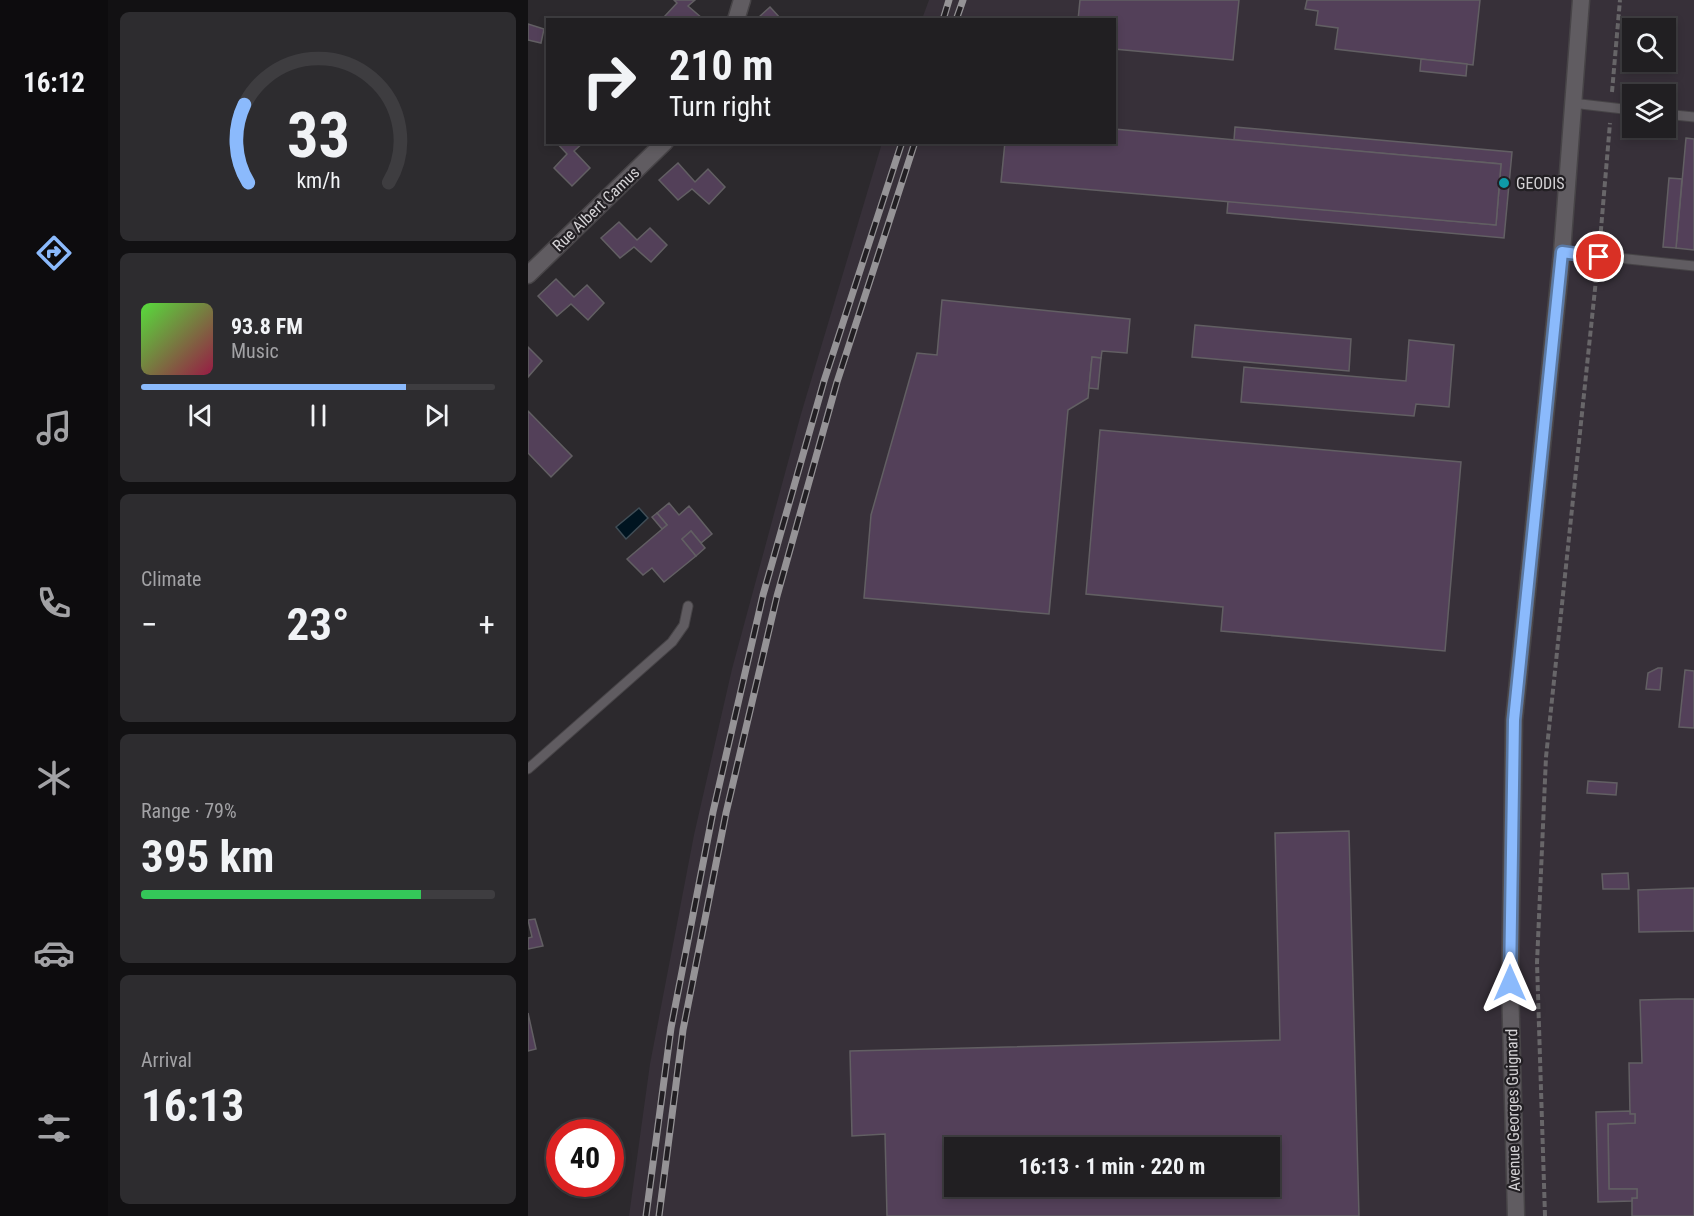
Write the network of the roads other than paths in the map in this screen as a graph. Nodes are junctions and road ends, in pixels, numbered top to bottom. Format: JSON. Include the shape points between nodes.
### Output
{"nodes":[{"id":1,"x":742,"y":0,"type":"edge"},
{"id":2,"x":1581,"y":0,"type":"edge"},
{"id":3,"x":737,"y":18,"type":"edge"},
{"id":4,"x":1572,"y":103,"type":"junction"},
{"id":5,"x":1622,"y":109,"type":"edge"},
{"id":6,"x":1676,"y":115,"type":"edge"},
{"id":7,"x":1694,"y":117,"type":"edge"},
{"id":8,"x":663,"y":144,"type":"edge"},
{"id":9,"x":1562,"y":252,"type":"junction"},
{"id":10,"x":1694,"y":266,"type":"edge"},
{"id":11,"x":528,"y":274,"type":"edge"},
{"id":12,"x":688,"y":606,"type":"dead end"},
{"id":13,"x":528,"y":769,"type":"edge"},
{"id":14,"x":1516,"y":1216,"type":"edge"}],
"edges":[{"from":1,"to":3,"type":"street"},
{"from":2,"to":4,"type":"street","name":"Avenue Georges Guignard"},
{"from":4,"to":5,"type":"lane"},
{"from":4,"to":9,"type":"street","name":"Avenue Georges Guignard"},
{"from":6,"to":7,"type":"lane"},
{"from":8,"to":11,"type":"street","name":"Rue Albert Camus"},
{"from":9,"to":10,"type":"lane"},
{"from":9,"to":14,"type":"street","name":"Avenue Georges Guignard","via":[[1514,720],[1510,983]]},
{"from":12,"to":13,"type":"lane","via":[[684,625],[672,642]]}]}
